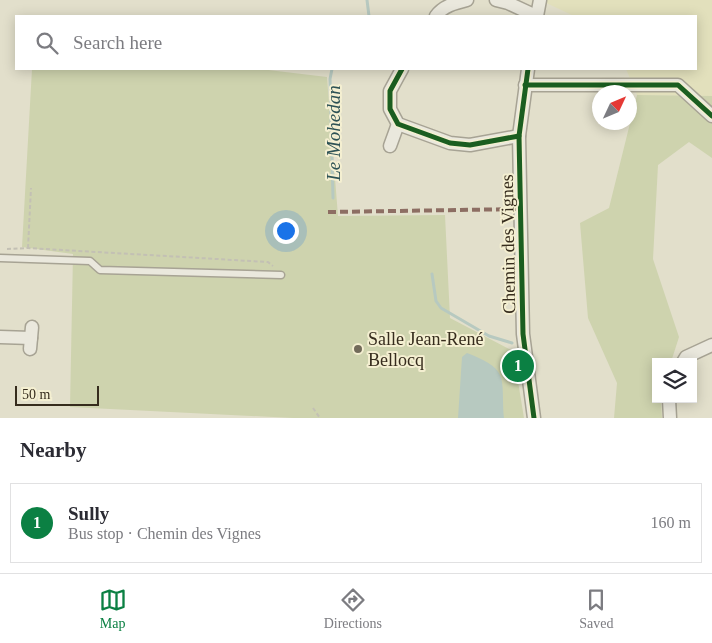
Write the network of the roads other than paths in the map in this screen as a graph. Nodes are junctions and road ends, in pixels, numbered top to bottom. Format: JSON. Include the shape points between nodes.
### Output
{"nodes":[{"id":1,"x":467,"y":0,"type":"edge"},
{"id":2,"x":496,"y":0,"type":"edge"},
{"id":3,"x":540,"y":0,"type":"edge"},
{"id":4,"x":436,"y":9,"type":"edge"},
{"id":5,"x":534,"y":15,"type":"edge"},
{"id":6,"x":536,"y":15,"type":"edge"},
{"id":7,"x":401,"y":70,"type":"edge"},
{"id":8,"x":528,"y":70,"type":"edge"},
{"id":9,"x":525,"y":85,"type":"junction"},
{"id":10,"x":712,"y":116,"type":"edge"},
{"id":11,"x":398,"y":124,"type":"junction"},
{"id":12,"x":519,"y":136,"type":"junction"},
{"id":13,"x":390,"y":146,"type":"dead end"},
{"id":14,"x":0,"y":258,"type":"edge"},
{"id":15,"x":282,"y":275,"type":"road end"},
{"id":16,"x":0,"y":337,"type":"edge"},
{"id":17,"x":31,"y":338,"type":"dead end"},
{"id":18,"x":712,"y":345,"type":"edge"},
{"id":19,"x":685,"y":358,"type":"edge"},
{"id":20,"x":669,"y":403,"type":"edge"},
{"id":21,"x":534,"y":418,"type":"edge"},
{"id":22,"x":670,"y":418,"type":"edge"}],
"edges":[{"from":1,"to":4,"type":"street"},
{"from":2,"to":5,"type":"street"},
{"from":3,"to":6,"type":"street"},
{"from":7,"to":11,"type":"street","via":[[390,91],[390,109]]},
{"from":8,"to":9,"type":"street","name":"Chemin des Vignes"},
{"from":9,"to":10,"type":"street","via":[[678,85]]},
{"from":9,"to":12,"type":"street","name":"Chemin des Vignes"},
{"from":11,"to":12,"type":"street","via":[[450,144],[470,145]]},
{"from":11,"to":13,"type":"street"},
{"from":12,"to":21,"type":"street","name":"Chemin des Vignes","via":[[523,334]]},
{"from":14,"to":15,"type":"lane","via":[[90,261],[100,270]]},
{"from":16,"to":17,"type":"street"},
{"from":18,"to":19,"type":"street"},
{"from":20,"to":22,"type":"street"}]}
